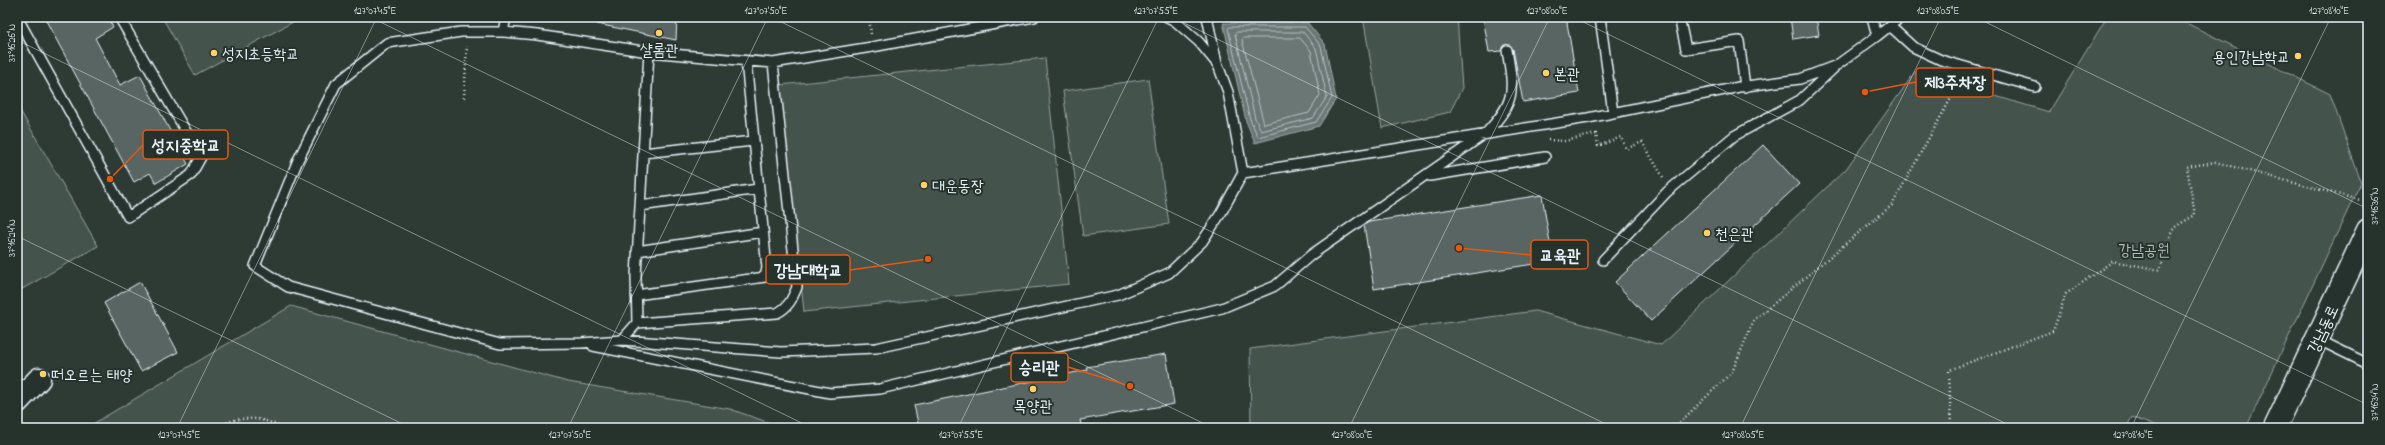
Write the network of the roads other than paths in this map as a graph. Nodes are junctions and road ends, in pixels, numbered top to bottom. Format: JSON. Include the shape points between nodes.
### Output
{"nodes":[{"id":1,"x":17,"y":17,"type":"edge"},
{"id":2,"x":119,"y":17,"type":"edge"},
{"id":3,"x":506,"y":17,"type":"edge"},
{"id":4,"x":1034,"y":17,"type":"edge"},
{"id":5,"x":1167,"y":17,"type":"edge"},
{"id":6,"x":1207,"y":17,"type":"edge"},
{"id":7,"x":1600,"y":17,"type":"edge"},
{"id":8,"x":1680,"y":17,"type":"edge"},
{"id":9,"x":1872,"y":17,"type":"edge"},
{"id":10,"x":1901,"y":17,"type":"edge"},
{"id":11,"x":1018,"y":19,"type":"edge"},
{"id":12,"x":1890,"y":26,"type":"junction"},
{"id":13,"x":503,"y":32,"type":"junction"},
{"id":14,"x":1877,"y":36,"type":"junction"},
{"id":15,"x":1507,"y":50,"type":"dead end"},
{"id":16,"x":649,"y":52,"type":"junction"},
{"id":17,"x":746,"y":61,"type":"junction"},
{"id":18,"x":773,"y":63,"type":"junction"},
{"id":19,"x":1218,"y":65,"type":"junction"},
{"id":20,"x":1837,"y":65,"type":"junction"},
{"id":21,"x":1745,"y":86,"type":"junction"},
{"id":22,"x":2035,"y":87,"type":"dead end"},
{"id":23,"x":1613,"y":113,"type":"junction"},
{"id":24,"x":1486,"y":134,"type":"junction"},
{"id":25,"x":753,"y":141,"type":"junction"},
{"id":26,"x":643,"y":153,"type":"junction"},
{"id":27,"x":1545,"y":157,"type":"dead end"},
{"id":28,"x":1243,"y":173,"type":"junction"},
{"id":29,"x":1426,"y":176,"type":"junction"},
{"id":30,"x":758,"y":189,"type":"junction"},
{"id":31,"x":640,"y":206,"type":"junction"},
{"id":32,"x":2368,"y":230,"type":"edge"},
{"id":33,"x":763,"y":232,"type":"junction"},
{"id":34,"x":637,"y":251,"type":"junction"},
{"id":35,"x":1603,"y":260,"type":"dead end"},
{"id":36,"x":636,"y":295,"type":"junction"},
{"id":37,"x":637,"y":323,"type":"junction"},
{"id":38,"x":2318,"y":339,"type":"junction"},
{"id":39,"x":622,"y":340,"type":"junction"},
{"id":40,"x":581,"y":343,"type":"junction"},
{"id":41,"x":2368,"y":364,"type":"edge"},
{"id":42,"x":17,"y":384,"type":"edge"},
{"id":43,"x":17,"y":402,"type":"edge"},
{"id":44,"x":2274,"y":428,"type":"edge"}],
"edges":[{"from":1,"to":2,"type":"lane","via":[[128,217],[191,175],[200,157]]},
{"from":3,"to":13,"type":"lane"},
{"from":4,"to":11,"type":"lane"},
{"from":5,"to":19,"type":"lane","via":[[1199,42]]},
{"from":6,"to":19,"type":"lane"},
{"from":7,"to":23,"type":"lane"},
{"from":8,"to":21,"type":"lane","via":[[1686,49],[1740,41]]},
{"from":9,"to":14,"type":"lane"},
{"from":10,"to":12,"type":"lane"},
{"from":11,"to":18,"type":"lane"},
{"from":12,"to":14,"type":"lane"},
{"from":12,"to":22,"type":"lane","via":[[1913,47],[1941,60]]},
{"from":13,"to":16,"type":"lane"},
{"from":13,"to":40,"type":"lane","via":[[468,32],[388,43],[336,84],[298,160],[255,266],[288,287],[500,344]]},
{"from":14,"to":20,"type":"lane"},
{"from":15,"to":24,"type":"lane","via":[[1511,94],[1504,114]]},
{"from":16,"to":17,"type":"lane"},
{"from":16,"to":26,"type":"lane"},
{"from":17,"to":18,"type":"lane"},
{"from":17,"to":25,"type":"lane"},
{"from":18,"to":37,"type":"lane","via":[[797,287],[792,300],[786,309],[777,313]]},
{"from":19,"to":28,"type":"lane","via":[[1228,92]]},
{"from":20,"to":21,"type":"lane","via":[[1800,79]]},
{"from":20,"to":35,"type":"lane","via":[[1800,100],[1734,136],[1671,188]]},
{"from":21,"to":23,"type":"lane"},
{"from":23,"to":24,"type":"lane"},
{"from":24,"to":28,"type":"lane"},
{"from":24,"to":29,"type":"lane"},
{"from":25,"to":26,"type":"lane"},
{"from":25,"to":30,"type":"lane"},
{"from":26,"to":31,"type":"lane"},
{"from":27,"to":29,"type":"lane"},
{"from":28,"to":39,"type":"lane","via":[[1202,242],[1169,273],[1118,296],[876,348],[781,352]]},
{"from":29,"to":40,"type":"lane","via":[[1311,255],[1275,286],[1222,308],[880,389],[830,393]]},
{"from":30,"to":31,"type":"lane"},
{"from":30,"to":33,"type":"lane"},
{"from":31,"to":34,"type":"lane"},
{"from":32,"to":38,"type":"street","name":"강남동로"},
{"from":33,"to":34,"type":"lane"},
{"from":33,"to":36,"type":"lane","via":[[767,268],[765,277]]},
{"from":34,"to":36,"type":"lane"},
{"from":36,"to":37,"type":"lane"},
{"from":37,"to":39,"type":"lane"},
{"from":38,"to":41,"type":"lane"},
{"from":38,"to":44,"type":"street","name":"강남동로"},
{"from":39,"to":40,"type":"lane"},
{"from":42,"to":43,"type":"street","via":[[39,379]]}]}
